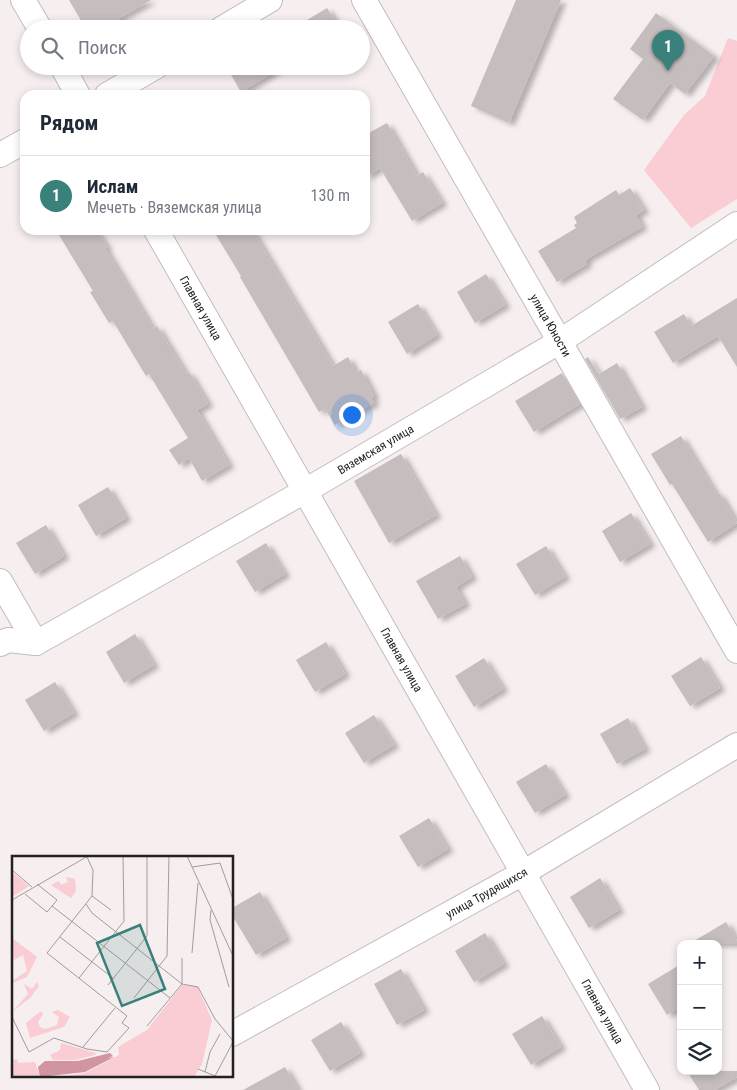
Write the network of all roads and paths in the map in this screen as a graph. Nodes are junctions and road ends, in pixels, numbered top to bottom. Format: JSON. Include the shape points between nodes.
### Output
{"nodes":[{"id":1,"x":23,"y":0,"type":"edge"},
{"id":2,"x":270,"y":0,"type":"edge"},
{"id":3,"x":364,"y":0,"type":"edge"},
{"id":4,"x":35,"y":20,"type":"edge"},
{"id":5,"x":236,"y":20,"type":"edge"},
{"id":6,"x":67,"y":75,"type":"edge"},
{"id":7,"x":142,"y":75,"type":"edge"},
{"id":8,"x":75,"y":90,"type":"edge"},
{"id":9,"x":116,"y":90,"type":"edge"},
{"id":10,"x":20,"y":144,"type":"edge"},
{"id":11,"x":0,"y":155,"type":"edge"},
{"id":12,"x":737,"y":224,"type":"edge"},
{"id":13,"x":159,"y":235,"type":"edge"},
{"id":14,"x":559,"y":342,"type":"junction"},
{"id":15,"x":305,"y":491,"type":"junction"},
{"id":16,"x":0,"y":580,"type":"edge"},
{"id":17,"x":36,"y":643,"type":"junction"},
{"id":18,"x":0,"y":644,"type":"edge"},
{"id":19,"x":737,"y":651,"type":"edge"},
{"id":20,"x":737,"y":745,"type":"edge"},
{"id":21,"x":523,"y":873,"type":"junction"},
{"id":22,"x":234,"y":1033,"type":"edge"},
{"id":23,"x":647,"y":1090,"type":"edge"}],
"edges":[{"from":1,"to":4,"type":"street"},
{"from":2,"to":5,"type":"street"},
{"from":3,"to":14,"type":"street","name":"улица Юности"},
{"from":6,"to":8,"type":"street"},
{"from":7,"to":9,"type":"street"},
{"from":10,"to":11,"type":"street"},
{"from":12,"to":14,"type":"street","name":"Вяземская улица"},
{"from":13,"to":15,"type":"street","name":"Главная улица"},
{"from":14,"to":15,"type":"street","name":"Вяземская улица"},
{"from":14,"to":19,"type":"street","name":"улица Юности"},
{"from":15,"to":17,"type":"street","name":"Вяземская улица"},
{"from":15,"to":21,"type":"street","name":"Главная улица"},
{"from":16,"to":17,"type":"street"},
{"from":17,"to":18,"type":"street","via":[[8,640]]},
{"from":20,"to":21,"type":"street","name":"улица Трудящихся"},
{"from":21,"to":22,"type":"street","name":"улица Трудящихся"},
{"from":21,"to":23,"type":"street","name":"Главная улица"}]}
